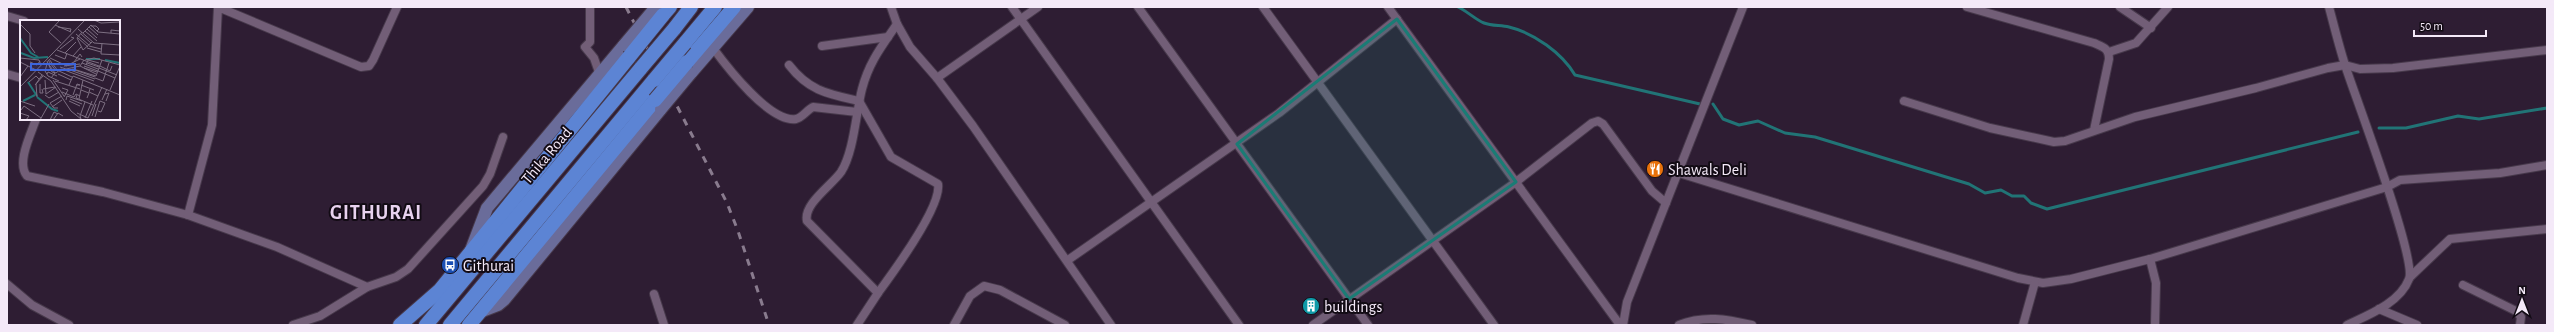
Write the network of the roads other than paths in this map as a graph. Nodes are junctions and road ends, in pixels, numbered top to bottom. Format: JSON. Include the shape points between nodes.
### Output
{"nodes":[{"id":1,"x":397,"y":7,"type":"edge"},
{"id":2,"x":590,"y":7,"type":"edge"},
{"id":3,"x":691,"y":7,"type":"edge"},
{"id":4,"x":715,"y":7,"type":"edge"},
{"id":5,"x":734,"y":7,"type":"edge"},
{"id":6,"x":748,"y":7,"type":"edge"},
{"id":7,"x":891,"y":7,"type":"edge"},
{"id":8,"x":1012,"y":7,"type":"edge"},
{"id":9,"x":1038,"y":7,"type":"edge"},
{"id":10,"x":1138,"y":7,"type":"edge"},
{"id":11,"x":1263,"y":7,"type":"edge"},
{"id":12,"x":1388,"y":7,"type":"edge"},
{"id":13,"x":1743,"y":7,"type":"edge"},
{"id":14,"x":1966,"y":7,"type":"edge"},
{"id":15,"x":2120,"y":7,"type":"edge"},
{"id":16,"x":2168,"y":7,"type":"edge"},
{"id":17,"x":2329,"y":7,"type":"edge"},
{"id":18,"x":663,"y":10,"type":"edge"},
{"id":19,"x":7,"y":16,"type":"edge"},
{"id":20,"x":1020,"y":19,"type":"junction"},
{"id":21,"x":1397,"y":19,"type":"junction"},
{"id":22,"x":21,"y":20,"type":"edge"},
{"id":23,"x":897,"y":24,"type":"junction"},
{"id":24,"x":2151,"y":28,"type":"junction"},
{"id":25,"x":888,"y":37,"type":"junction"},
{"id":26,"x":822,"y":46,"type":"dead end"},
{"id":27,"x":713,"y":48,"type":"junction"},
{"id":28,"x":2547,"y":50,"type":"edge"},
{"id":29,"x":627,"y":51,"type":"junction"},
{"id":30,"x":2109,"y":52,"type":"junction"},
{"id":31,"x":789,"y":65,"type":"dead end"},
{"id":32,"x":2345,"y":65,"type":"junction"},
{"id":33,"x":689,"y":68,"type":"junction"},
{"id":34,"x":7,"y":74,"type":"edge"},
{"id":35,"x":600,"y":75,"type":"junction"},
{"id":36,"x":20,"y":78,"type":"edge"},
{"id":37,"x":937,"y":78,"type":"junction"},
{"id":38,"x":1318,"y":81,"type":"junction"},
{"id":39,"x":859,"y":100,"type":"junction"},
{"id":40,"x":1904,"y":101,"type":"dead end"},
{"id":41,"x":857,"y":112,"type":"junction"},
{"id":42,"x":36,"y":120,"type":"edge"},
{"id":43,"x":2094,"y":130,"type":"junction"},
{"id":44,"x":503,"y":137,"type":"dead end"},
{"id":45,"x":1237,"y":144,"type":"junction"},
{"id":46,"x":2547,"y":165,"type":"edge"},
{"id":47,"x":1679,"y":173,"type":"junction"},
{"id":48,"x":1516,"y":182,"type":"junction"},
{"id":49,"x":2387,"y":187,"type":"junction"},
{"id":50,"x":1152,"y":201,"type":"junction"},
{"id":51,"x":1666,"y":203,"type":"junction"},
{"id":52,"x":188,"y":216,"type":"junction"},
{"id":53,"x":2547,"y":229,"type":"edge"},
{"id":54,"x":1432,"y":240,"type":"junction"},
{"id":55,"x":470,"y":251,"type":"junction"},
{"id":56,"x":2150,"y":259,"type":"junction"},
{"id":57,"x":1068,"y":260,"type":"junction"},
{"id":58,"x":2410,"y":277,"type":"junction"},
{"id":59,"x":2036,"y":282,"type":"junction"},
{"id":60,"x":7,"y":284,"type":"edge"},
{"id":61,"x":2463,"y":285,"type":"dead end"},
{"id":62,"x":367,"y":287,"type":"junction"},
{"id":63,"x":878,"y":293,"type":"junction"},
{"id":64,"x":654,"y":294,"type":"dead end"},
{"id":65,"x":1349,"y":299,"type":"junction"},
{"id":66,"x":2379,"y":309,"type":"junction"},
{"id":67,"x":473,"y":321,"type":"edge"},
{"id":68,"x":2412,"y":324,"type":"edge"},
{"id":69,"x":69,"y":325,"type":"edge"},
{"id":70,"x":293,"y":325,"type":"edge"},
{"id":71,"x":400,"y":325,"type":"edge"},
{"id":72,"x":426,"y":325,"type":"edge"},
{"id":73,"x":450,"y":325,"type":"edge"},
{"id":74,"x":664,"y":325,"type":"edge"},
{"id":75,"x":857,"y":325,"type":"edge"},
{"id":76,"x":954,"y":325,"type":"edge"},
{"id":77,"x":1066,"y":325,"type":"edge"},
{"id":78,"x":1111,"y":325,"type":"edge"},
{"id":79,"x":1239,"y":325,"type":"edge"},
{"id":80,"x":1313,"y":325,"type":"edge"},
{"id":81,"x":1368,"y":325,"type":"edge"},
{"id":82,"x":1494,"y":325,"type":"edge"},
{"id":83,"x":1622,"y":325,"type":"edge"},
{"id":84,"x":1678,"y":325,"type":"edge"},
{"id":85,"x":1752,"y":325,"type":"edge"},
{"id":86,"x":2023,"y":325,"type":"edge"},
{"id":87,"x":2154,"y":325,"type":"edge"},
{"id":88,"x":2347,"y":325,"type":"edge"},
{"id":89,"x":2520,"y":325,"type":"edge"}],
"edges":[{"from":1,"to":52,"type":"street","via":[[373,60],[369,66],[361,67],[218,7],[212,125]]},
{"from":2,"to":35,"type":"street","via":[[590,42],[585,47],[594,58]]},
{"from":3,"to":72,"type":"highway","name":"Thika Road","bridge":true},
{"from":4,"to":73,"type":"highway","bridge":true},
{"from":5,"to":33,"type":"highway"},
{"from":6,"to":27,"type":"main road"},
{"from":7,"to":23,"type":"street"},
{"from":8,"to":20,"type":"street"},
{"from":9,"to":20,"type":"street"},
{"from":10,"to":45,"type":"street"},
{"from":11,"to":38,"type":"street"},
{"from":12,"to":21,"type":"street"},
{"from":13,"to":47,"type":"street"},
{"from":14,"to":30,"type":"street","via":[[2094,43]]},
{"from":15,"to":24,"type":"street"},
{"from":16,"to":24,"type":"street"},
{"from":17,"to":32,"type":"street"},
{"from":18,"to":29,"type":"highway","bridge":true},
{"from":19,"to":22,"type":"street"},
{"from":20,"to":37,"type":"street"},
{"from":20,"to":50,"type":"street"},
{"from":21,"to":38,"type":"street"},
{"from":21,"to":48,"type":"street"},
{"from":23,"to":25,"type":"street"},
{"from":23,"to":37,"type":"street","via":[[910,47]]},
{"from":24,"to":30,"type":"street","via":[[2136,43]]},
{"from":25,"to":26,"type":"street"},
{"from":25,"to":39,"type":"street","via":[[871,61]]},
{"from":27,"to":33,"type":"main road"},
{"from":27,"to":41,"type":"street","via":[[745,89],[766,107],[788,119],[799,118],[813,107]]},
{"from":28,"to":32,"type":"street","via":[[2393,68],[2360,69]]},
{"from":29,"to":35,"type":"main road","name":"Thika Road"},
{"from":29,"to":55,"type":"highway"},
{"from":30,"to":43,"type":"street"},
{"from":31,"to":39,"type":"street","via":[[808,85],[827,94]]},
{"from":32,"to":43,"type":"street","via":[[2141,115]]},
{"from":32,"to":49,"type":"street"},
{"from":33,"to":67,"type":"highway","bridge":true},
{"from":34,"to":36,"type":"street"},
{"from":35,"to":55,"type":"main road","name":"Thika Road","via":[[487,208]]},
{"from":37,"to":57,"type":"street"},
{"from":38,"to":45,"type":"street"},
{"from":38,"to":54,"type":"street","via":[[1367,153]]},
{"from":39,"to":41,"type":"street"},
{"from":39,"to":63,"type":"street","via":[[891,157],[936,181],[939,187],[910,249]]},
{"from":40,"to":43,"type":"street","via":[[1990,128],[2054,142],[2074,140]]},
{"from":41,"to":63,"type":"street","via":[[841,172],[807,211],[806,216],[807,221]]},
{"from":42,"to":52,"type":"street","via":[[23,159],[24,173],[27,176],[103,192]]},
{"from":44,"to":62,"type":"street","via":[[490,174],[482,186],[417,259],[396,277]]},
{"from":45,"to":50,"type":"street"},
{"from":45,"to":65,"type":"street"},
{"from":46,"to":49,"type":"street","via":[[2500,173],[2408,179],[2393,182]]},
{"from":47,"to":51,"type":"street"},
{"from":47,"to":59,"type":"street"},
{"from":48,"to":51,"type":"street","via":[[1592,123],[1598,122],[1603,124],[1652,191]]},
{"from":48,"to":54,"type":"street"},
{"from":48,"to":83,"type":"street"},
{"from":49,"to":56,"type":"street"},
{"from":49,"to":58,"type":"street","via":[[2404,243]]},
{"from":50,"to":57,"type":"street"},
{"from":50,"to":79,"type":"street"},
{"from":51,"to":83,"type":"street","via":[[1627,302]]},
{"from":52,"to":62,"type":"street","via":[[277,248]]},
{"from":53,"to":58,"type":"street","via":[[2450,240]]},
{"from":54,"to":65,"type":"street"},
{"from":54,"to":82,"type":"street"},
{"from":55,"to":71,"type":"highway","via":[[440,290]]},
{"from":56,"to":59,"type":"street","via":[[2071,279]]},
{"from":56,"to":87,"type":"street","via":[[2156,283]]},
{"from":57,"to":78,"type":"street"},
{"from":58,"to":66,"type":"street","via":[[2405,286]]},
{"from":59,"to":86,"type":"street"},
{"from":60,"to":69,"type":"street","via":[[32,305]]},
{"from":61,"to":89,"type":"street","via":[[2516,311],[2521,317]]},
{"from":62,"to":70,"type":"street","via":[[320,316]]},
{"from":63,"to":75,"type":"street"},
{"from":64,"to":74,"type":"street"},
{"from":65,"to":80,"type":"street"},
{"from":65,"to":81,"type":"street"},
{"from":66,"to":68,"type":"street"},
{"from":66,"to":88,"type":"street"},
{"from":76,"to":77,"type":"street","via":[[970,296],[976,290],[990,286]]},
{"from":84,"to":85,"type":"street","via":[[1705,318],[1720,318]]}]}
